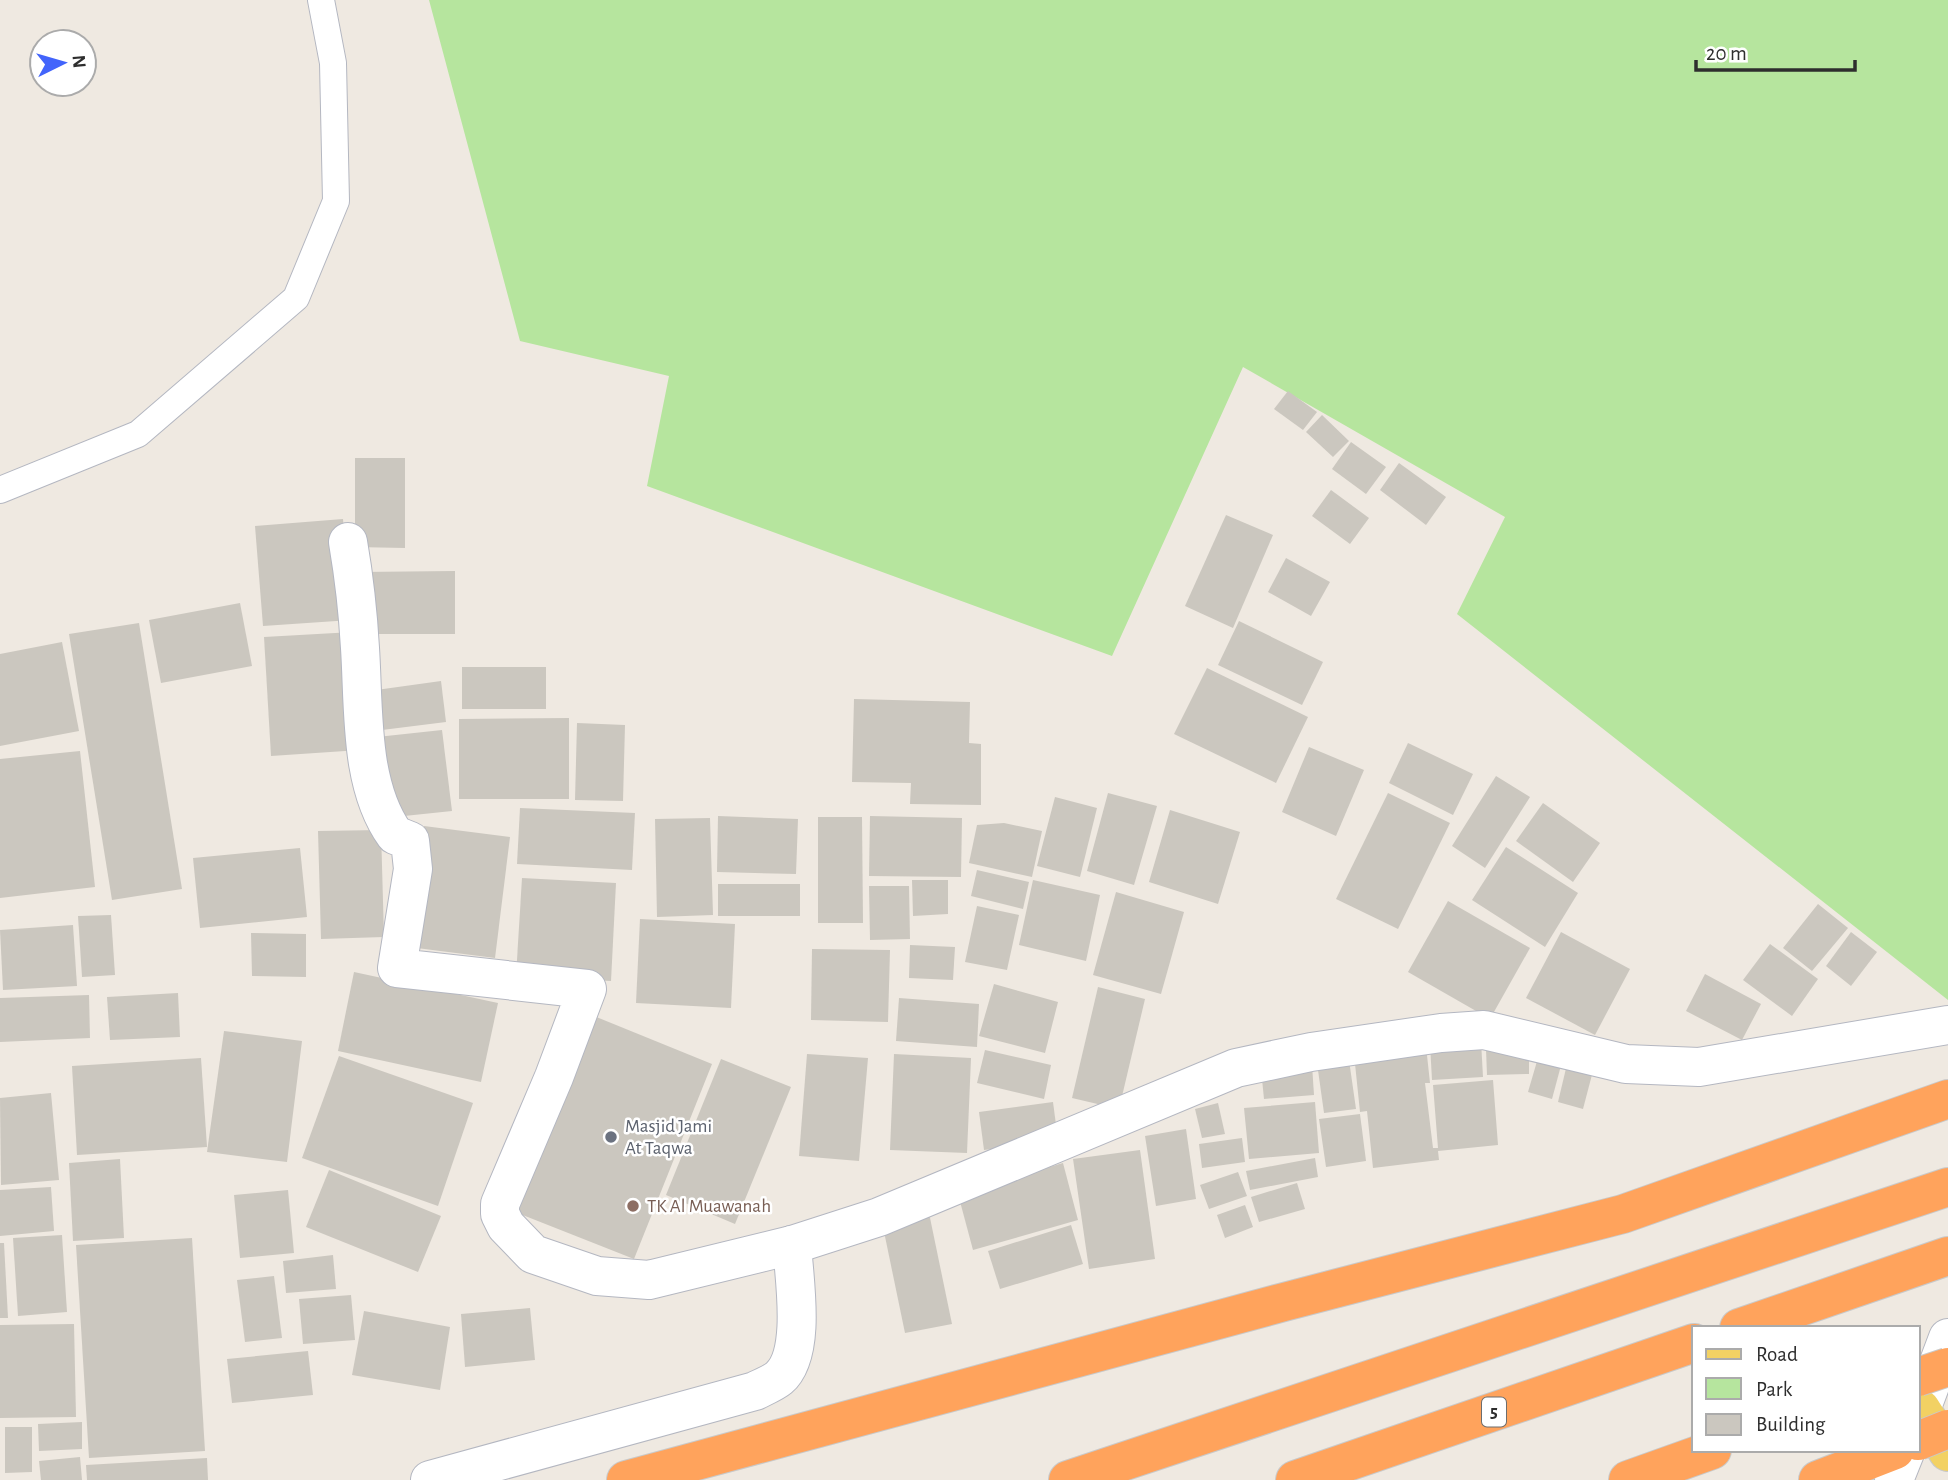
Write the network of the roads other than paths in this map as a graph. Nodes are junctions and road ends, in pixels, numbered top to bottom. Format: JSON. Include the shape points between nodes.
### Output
{"nodes":[{"id":1,"x":321,"y":0,"type":"edge"},
{"id":2,"x":0,"y":490,"type":"edge"},
{"id":3,"x":348,"y":542,"type":"dead end"},
{"id":4,"x":1948,"y":1026,"type":"edge"},
{"id":5,"x":1948,"y":1099,"type":"edge"},
{"id":6,"x":1948,"y":1186,"type":"edge"},
{"id":7,"x":792,"y":1245,"type":"junction"},
{"id":8,"x":1948,"y":1256,"type":"edge"},
{"id":9,"x":1745,"y":1326,"type":"edge"},
{"id":10,"x":1948,"y":1339,"type":"edge"},
{"id":11,"x":1692,"y":1344,"type":"edge"},
{"id":12,"x":1948,"y":1367,"type":"edge"},
{"id":13,"x":1925,"y":1415,"type":"edge"},
{"id":14,"x":1706,"y":1452,"type":"edge"},
{"id":15,"x":1890,"y":1452,"type":"edge"},
{"id":16,"x":1905,"y":1452,"type":"edge"},
{"id":17,"x":1948,"y":1452,"type":"edge"},
{"id":18,"x":430,"y":1480,"type":"edge"},
{"id":19,"x":626,"y":1480,"type":"edge"},
{"id":20,"x":1069,"y":1480,"type":"edge"},
{"id":21,"x":1295,"y":1480,"type":"edge"},
{"id":22,"x":1628,"y":1480,"type":"edge"},
{"id":23,"x":1818,"y":1480,"type":"edge"},
{"id":24,"x":1894,"y":1480,"type":"edge"}],
"edges":[{"from":1,"to":2,"type":"lane","via":[[333,64],[336,201],[296,298],[138,434]]},
{"from":3,"to":7,"type":"street","via":[[375,797],[395,835],[411,841],[413,869],[397,968],[587,989],[500,1204],[506,1226],[533,1254],[597,1276],[649,1280]]},
{"from":4,"to":7,"type":"street","via":[[1699,1067],[1626,1064],[1484,1030],[1311,1052],[1236,1068],[879,1217]]},
{"from":5,"to":19,"type":"highway","via":[[1623,1214]]},
{"from":6,"to":20,"type":"highway"},
{"from":7,"to":18,"type":"street","via":[[798,1321],[789,1366],[779,1378],[755,1391]]},
{"from":8,"to":9,"type":"highway"},
{"from":10,"to":13,"type":"street"},
{"from":11,"to":21,"type":"highway","number":"5"},
{"from":12,"to":13,"type":"highway","bridge":true},
{"from":13,"to":17,"type":"main road"},
{"from":14,"to":22,"type":"highway"},
{"from":15,"to":23,"type":"highway"},
{"from":16,"to":24,"type":"street"}]}
